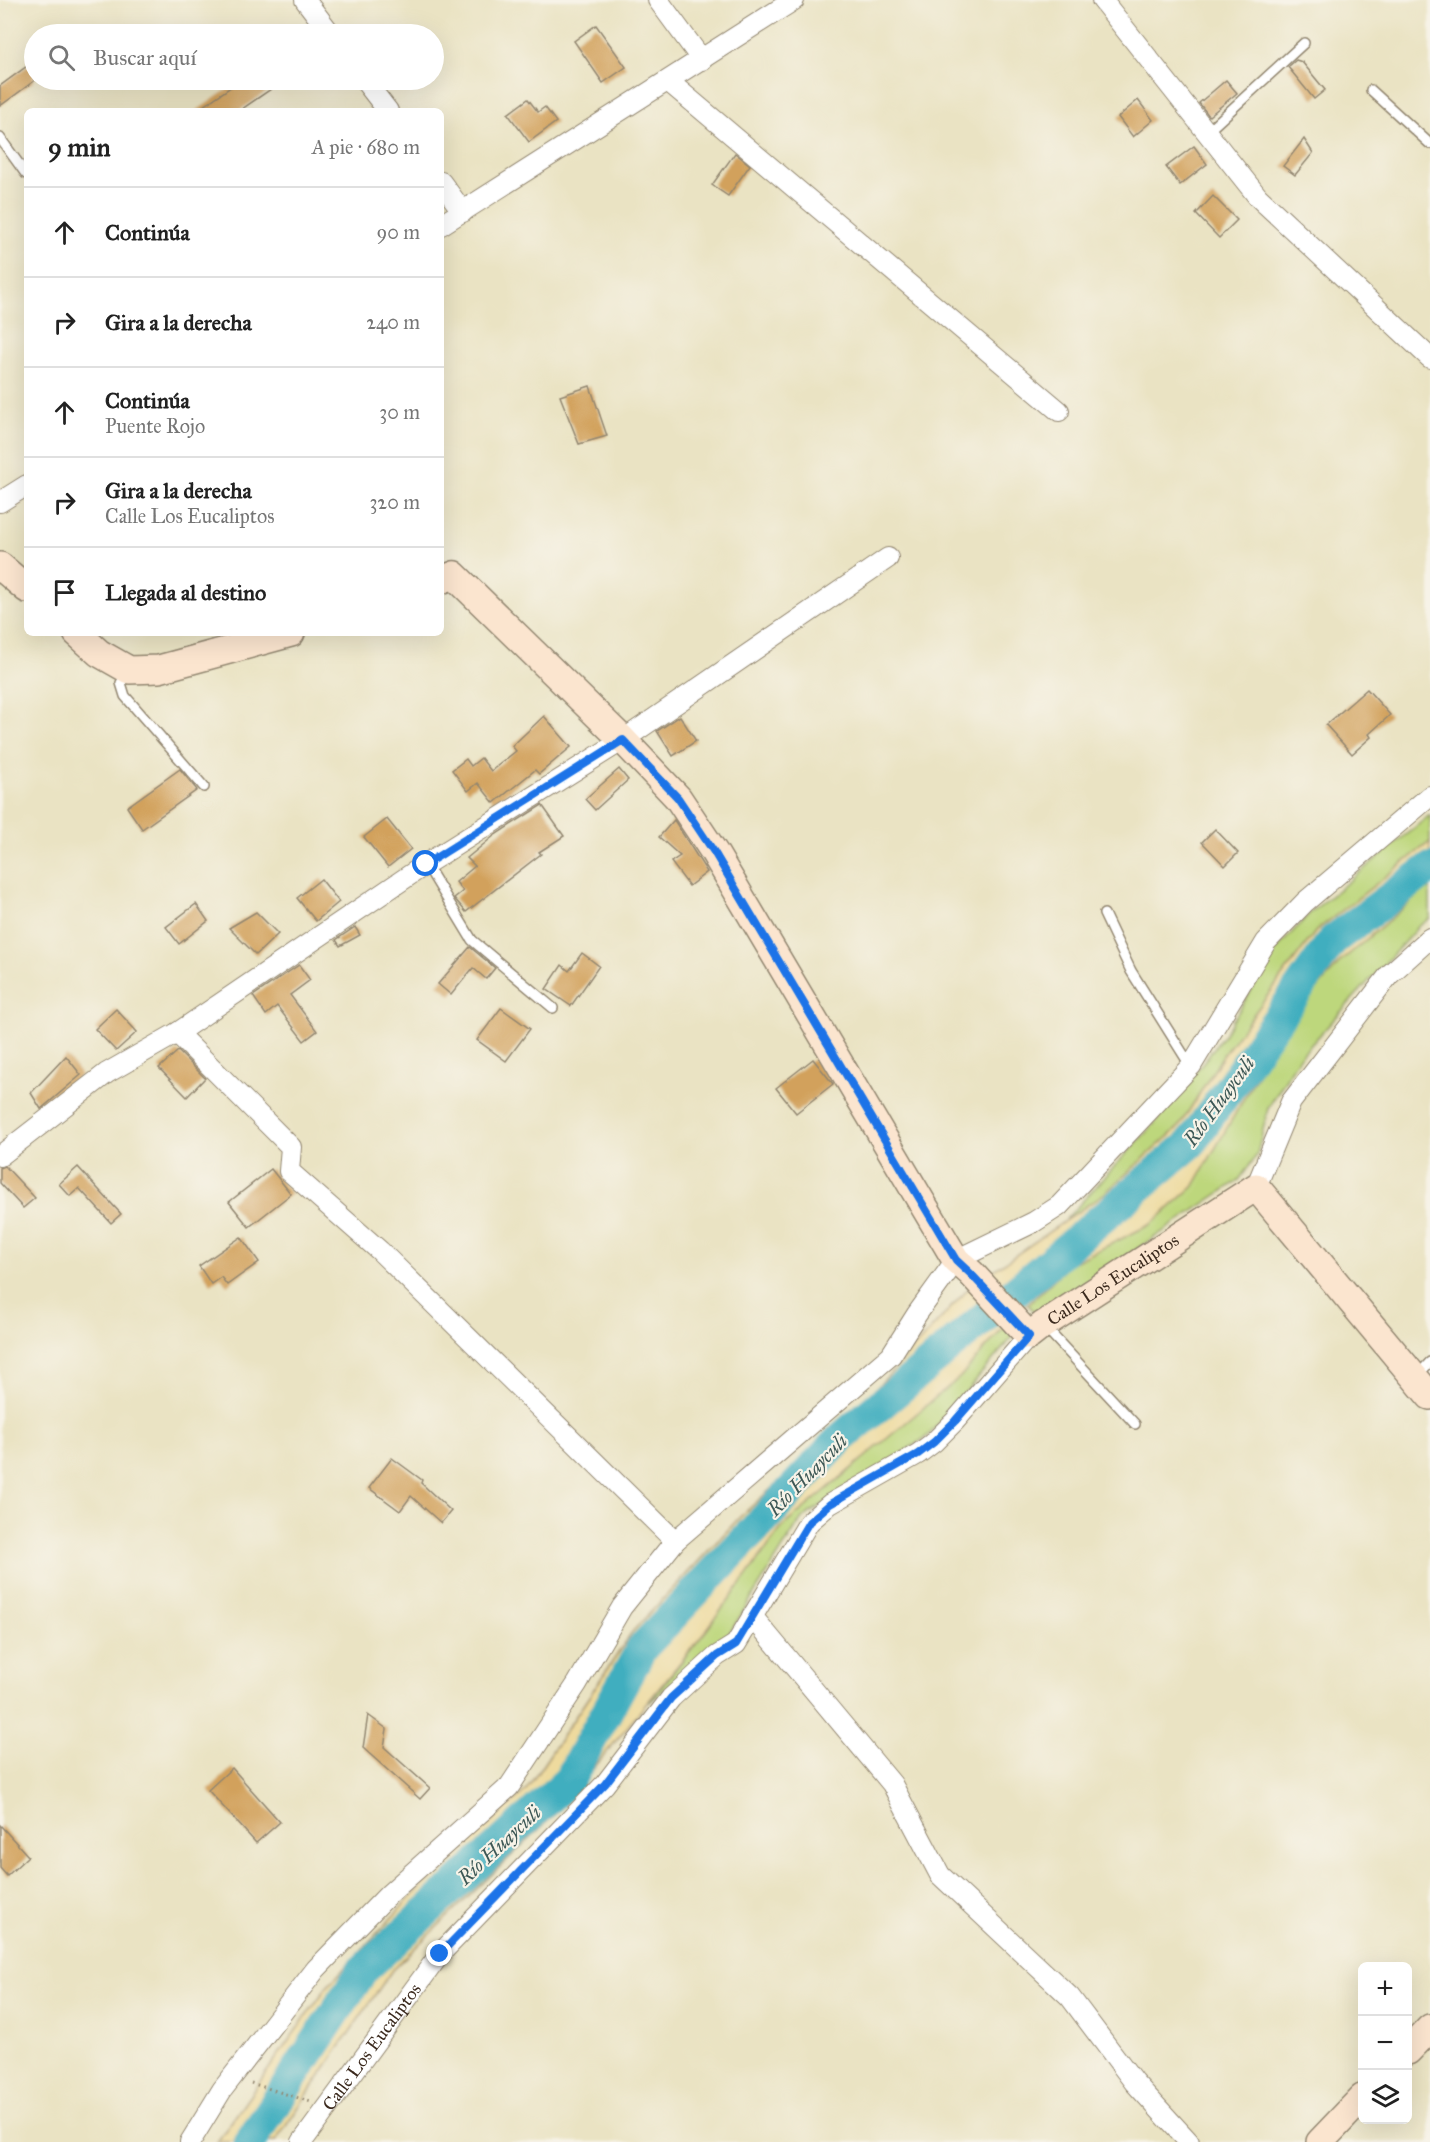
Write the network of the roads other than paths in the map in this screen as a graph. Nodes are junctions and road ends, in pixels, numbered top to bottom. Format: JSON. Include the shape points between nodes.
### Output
{"nodes":[{"id":1,"x":305,"y":0,"type":"edge"},
{"id":2,"x":658,"y":0,"type":"edge"},
{"id":3,"x":794,"y":0,"type":"edge"},
{"id":4,"x":1102,"y":0,"type":"edge"},
{"id":5,"x":323,"y":24,"type":"edge"},
{"id":6,"x":1304,"y":44,"type":"dead end"},
{"id":7,"x":702,"y":60,"type":"junction"},
{"id":8,"x":668,"y":81,"type":"junction"},
{"id":9,"x":372,"y":90,"type":"edge"},
{"id":10,"x":1371,"y":90,"type":"dead end"},
{"id":11,"x":386,"y":108,"type":"edge"},
{"id":12,"x":1207,"y":132,"type":"junction"},
{"id":13,"x":0,"y":138,"type":"edge"},
{"id":14,"x":1430,"y":144,"type":"edge"},
{"id":15,"x":24,"y":171,"type":"edge"},
{"id":16,"x":444,"y":186,"type":"edge"},
{"id":17,"x":463,"y":212,"type":"junction"},
{"id":18,"x":444,"y":223,"type":"edge"},
{"id":19,"x":1430,"y":358,"type":"edge"},
{"id":20,"x":1059,"y":411,"type":"dead end"},
{"id":21,"x":24,"y":487,"type":"edge"},
{"id":22,"x":0,"y":502,"type":"edge"},
{"id":23,"x":888,"y":558,"type":"dead end"},
{"id":24,"x":0,"y":566,"type":"edge"},
{"id":25,"x":444,"y":579,"type":"edge"},
{"id":26,"x":24,"y":586,"type":"edge"},
{"id":27,"x":80,"y":636,"type":"edge"},
{"id":28,"x":280,"y":636,"type":"edge"},
{"id":29,"x":129,"y":670,"type":"junction"},
{"id":30,"x":623,"y":740,"type":"junction"},
{"id":31,"x":204,"y":787,"type":"dead end"},
{"id":32,"x":1430,"y":796,"type":"edge"},
{"id":33,"x":426,"y":864,"type":"junction"},
{"id":34,"x":1104,"y":914,"type":"dead end"},
{"id":35,"x":1430,"y":938,"type":"edge"},
{"id":36,"x":553,"y":1008,"type":"dead end"},
{"id":37,"x":177,"y":1033,"type":"junction"},
{"id":38,"x":1191,"y":1066,"type":"junction"},
{"id":39,"x":0,"y":1156,"type":"edge"},
{"id":40,"x":1256,"y":1187,"type":"junction"},
{"id":41,"x":963,"y":1267,"type":"junction"},
{"id":42,"x":1030,"y":1328,"type":"junction"},
{"id":43,"x":1425,"y":1379,"type":"edge"},
{"id":44,"x":1135,"y":1424,"type":"dead end"},
{"id":45,"x":675,"y":1540,"type":"junction"},
{"id":46,"x":752,"y":1616,"type":"junction"},
{"id":47,"x":1430,"y":2028,"type":"edge"},
{"id":48,"x":1412,"y":2046,"type":"edge"},
{"id":49,"x":1358,"y":2102,"type":"edge"},
{"id":50,"x":190,"y":2142,"type":"edge"},
{"id":51,"x":302,"y":2142,"type":"edge"},
{"id":52,"x":1189,"y":2142,"type":"edge"},
{"id":53,"x":1320,"y":2142,"type":"edge"}],
"edges":[{"from":1,"to":5,"type":"street"},
{"from":2,"to":7,"type":"street"},
{"from":3,"to":7,"type":"street"},
{"from":4,"to":12,"type":"street"},
{"from":6,"to":12,"type":"lane"},
{"from":7,"to":8,"type":"street"},
{"from":8,"to":17,"type":"street"},
{"from":8,"to":20,"type":"street"},
{"from":9,"to":11,"type":"street"},
{"from":10,"to":14,"type":"lane"},
{"from":12,"to":19,"type":"street","via":[[1258,197]]},
{"from":13,"to":15,"type":"lane"},
{"from":16,"to":17,"type":"street"},
{"from":17,"to":18,"type":"street"},
{"from":21,"to":22,"type":"street"},
{"from":23,"to":30,"type":"street"},
{"from":24,"to":26,"type":"street"},
{"from":25,"to":30,"type":"street","via":[[454,575]]},
{"from":27,"to":29,"type":"street","via":[[99,653]]},
{"from":28,"to":29,"type":"street","via":[[159,669]]},
{"from":29,"to":31,"type":"lane","via":[[121,683],[125,696]]},
{"from":30,"to":33,"type":"street"},
{"from":30,"to":41,"type":"street","via":[[678,798],[714,852]]},
{"from":32,"to":38,"type":"street","via":[[1305,902],[1266,942]]},
{"from":33,"to":36,"type":"lane","via":[[471,940]]},
{"from":33,"to":37,"type":"street"},
{"from":34,"to":38,"type":"lane","via":[[1131,971]]},
{"from":35,"to":40,"type":"street","via":[[1389,975],[1291,1102]]},
{"from":37,"to":39,"type":"street","via":[[107,1073]]},
{"from":37,"to":45,"type":"street","via":[[291,1147],[289,1171],[380,1251]]},
{"from":38,"to":41,"type":"street","via":[[1059,1206]]},
{"from":40,"to":42,"type":"street","name":"Calle Los Eucaliptos"},
{"from":40,"to":43,"type":"street"},
{"from":41,"to":42,"type":"street"},
{"from":41,"to":45,"type":"street","via":[[917,1314],[891,1354]]},
{"from":42,"to":44,"type":"lane"},
{"from":42,"to":46,"type":"street","name":"Calle Los Eucaliptos","via":[[934,1442],[830,1504],[809,1522]]},
{"from":45,"to":50,"type":"street","via":[[622,1607],[509,1787],[389,1894],[316,1969],[222,2090]]},
{"from":46,"to":51,"type":"street","name":"Calle Los Eucaliptos","via":[[736,1644],[671,1698],[605,1784],[440,1954]]},
{"from":46,"to":52,"type":"street","via":[[892,1784],[940,1875],[1070,1997],[1134,2082]]},
{"from":47,"to":48,"type":"street"},
{"from":49,"to":53,"type":"street"}]}
